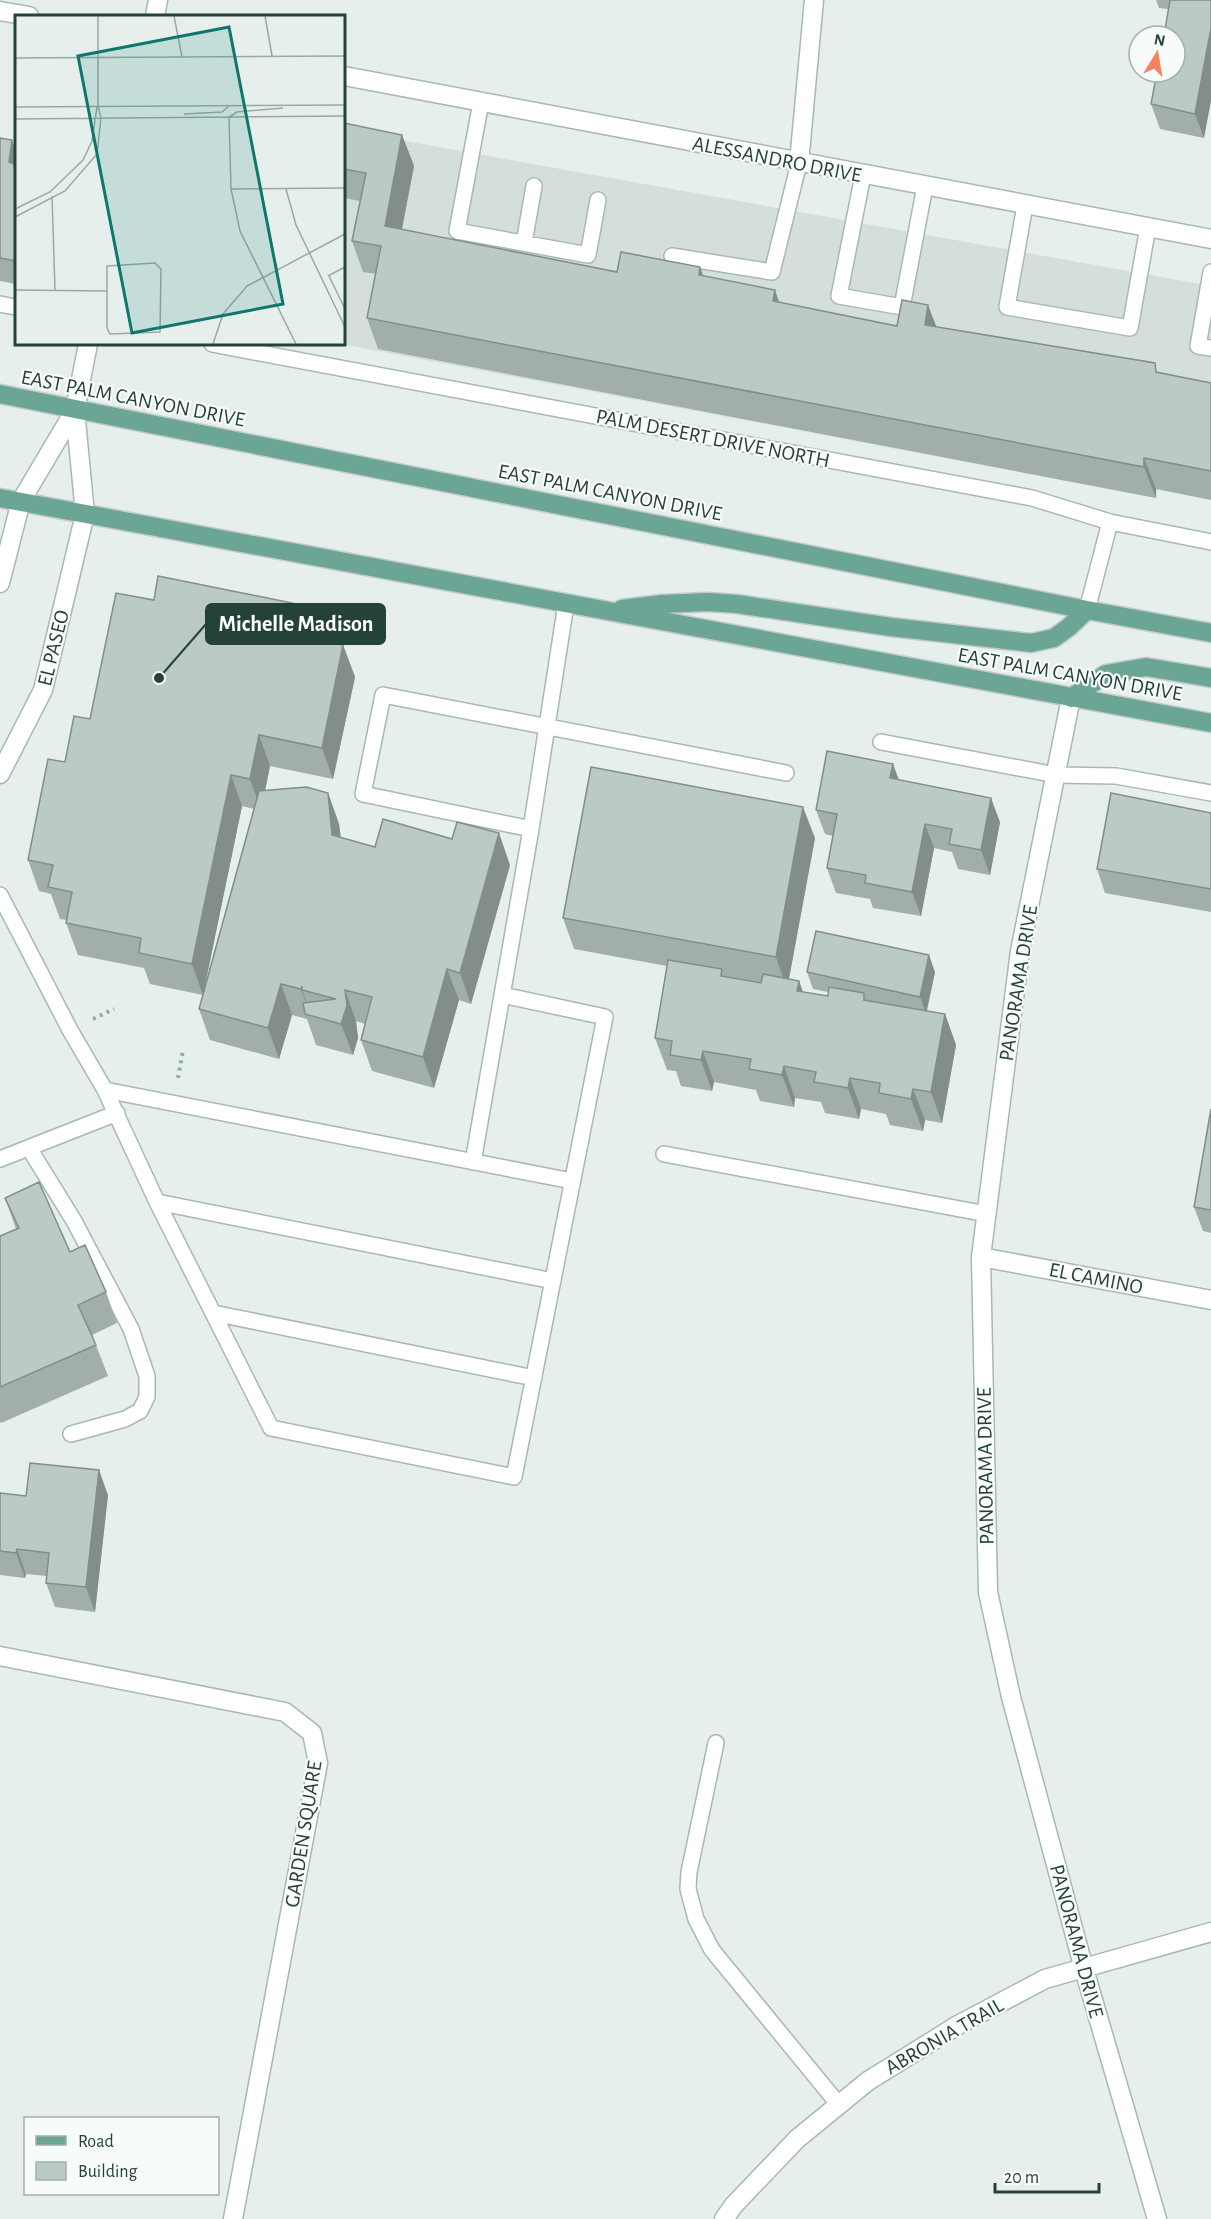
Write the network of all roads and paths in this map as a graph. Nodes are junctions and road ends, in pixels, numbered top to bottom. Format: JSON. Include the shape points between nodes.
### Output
{"nodes":[{"id":1,"x":158,"y":0,"type":"edge"},
{"id":2,"x":814,"y":0,"type":"edge"},
{"id":3,"x":0,"y":11,"type":"edge"},
{"id":4,"x":23,"y":15,"type":"edge"},
{"id":5,"x":155,"y":15,"type":"edge"},
{"id":6,"x":345,"y":76,"type":"edge"},
{"id":7,"x":481,"y":102,"type":"junction"},
{"id":8,"x":799,"y":163,"type":"junction"},
{"id":9,"x":863,"y":175,"type":"junction"},
{"id":10,"x":534,"y":186,"type":"dead end"},
{"id":11,"x":925,"y":186,"type":"junction"},
{"id":12,"x":598,"y":200,"type":"dead end"},
{"id":13,"x":1025,"y":205,"type":"junction"},
{"id":14,"x":1148,"y":227,"type":"junction"},
{"id":15,"x":1211,"y":239,"type":"edge"},
{"id":16,"x":524,"y":243,"type":"junction"},
{"id":17,"x":672,"y":256,"type":"dead end"},
{"id":18,"x":1211,"y":272,"type":"edge"},
{"id":19,"x":0,"y":304,"type":"edge"},
{"id":20,"x":15,"y":307,"type":"edge"},
{"id":21,"x":88,"y":345,"type":"edge"},
{"id":22,"x":217,"y":345,"type":"edge"},
{"id":23,"x":1211,"y":348,"type":"edge"},
{"id":24,"x":0,"y":394,"type":"edge"},
{"id":25,"x":75,"y":410,"type":"junction"},
{"id":26,"x":0,"y":498,"type":"edge"},
{"id":27,"x":21,"y":501,"type":"junction"},
{"id":28,"x":85,"y":514,"type":"junction"},
{"id":29,"x":1110,"y":522,"type":"junction"},
{"id":30,"x":1211,"y":542,"type":"edge"},
{"id":31,"x":0,"y":583,"type":"edge"},
{"id":32,"x":566,"y":604,"type":"junction"},
{"id":33,"x":1087,"y":610,"type":"junction"},
{"id":34,"x":605,"y":611,"type":"junction"},
{"id":35,"x":1211,"y":633,"type":"edge"},
{"id":36,"x":1211,"y":678,"type":"edge"},
{"id":37,"x":1071,"y":698,"type":"junction"},
{"id":38,"x":1211,"y":723,"type":"edge"},
{"id":39,"x":548,"y":726,"type":"junction"},
{"id":40,"x":881,"y":742,"type":"dead end"},
{"id":41,"x":786,"y":773,"type":"dead end"},
{"id":42,"x":0,"y":774,"type":"edge"},
{"id":43,"x":1056,"y":775,"type":"junction"},
{"id":44,"x":1211,"y":794,"type":"edge"},
{"id":45,"x":531,"y":829,"type":"junction"},
{"id":46,"x":0,"y":895,"type":"edge"},
{"id":47,"x":502,"y":995,"type":"junction"},
{"id":48,"x":105,"y":1090,"type":"junction"},
{"id":49,"x":117,"y":1113,"type":"junction"},
{"id":50,"x":30,"y":1148,"type":"junction"},
{"id":51,"x":664,"y":1154,"type":"dead end"},
{"id":52,"x":0,"y":1160,"type":"edge"},
{"id":53,"x":473,"y":1162,"type":"junction"},
{"id":54,"x":572,"y":1182,"type":"junction"},
{"id":55,"x":157,"y":1202,"type":"junction"},
{"id":56,"x":987,"y":1214,"type":"junction"},
{"id":57,"x":981,"y":1257,"type":"junction"},
{"id":58,"x":553,"y":1281,"type":"junction"},
{"id":59,"x":1211,"y":1300,"type":"edge"},
{"id":60,"x":213,"y":1313,"type":"junction"},
{"id":61,"x":534,"y":1378,"type":"junction"},
{"id":62,"x":71,"y":1434,"type":"dead end"},
{"id":63,"x":0,"y":1656,"type":"edge"},
{"id":64,"x":716,"y":1743,"type":"dead end"},
{"id":65,"x":1211,"y":1932,"type":"edge"},
{"id":66,"x":1084,"y":1969,"type":"junction"},
{"id":67,"x":839,"y":2105,"type":"junction"},
{"id":68,"x":233,"y":2219,"type":"edge"},
{"id":69,"x":724,"y":2219,"type":"edge"},
{"id":70,"x":1157,"y":2219,"type":"edge"}],
"edges":[{"from":1,"to":5,"type":"street"},
{"from":2,"to":8,"type":"street"},
{"from":3,"to":4,"type":"street"},
{"from":6,"to":7,"type":"street","name":"ALESSANDRO DRIVE"},
{"from":7,"to":8,"type":"street","name":"ALESSANDRO DRIVE"},
{"from":7,"to":16,"type":"lane","via":[[457,231]]},
{"from":8,"to":9,"type":"street","name":"ALESSANDRO DRIVE"},
{"from":8,"to":17,"type":"lane","via":[[772,272]]},
{"from":9,"to":11,"type":"street","name":"ALESSANDRO DRIVE"},
{"from":9,"to":11,"type":"lane","via":[[839,296],[902,308]]},
{"from":10,"to":16,"type":"lane"},
{"from":11,"to":13,"type":"street","name":"ALESSANDRO DRIVE"},
{"from":12,"to":16,"type":"lane","via":[[588,255]]},
{"from":13,"to":14,"type":"street","name":"ALESSANDRO DRIVE"},
{"from":13,"to":14,"type":"lane","via":[[1007,307],[1130,328]]},
{"from":14,"to":15,"type":"street","name":"ALESSANDRO DRIVE"},
{"from":18,"to":23,"type":"lane","via":[[1198,346]]},
{"from":19,"to":20,"type":"lane"},
{"from":21,"to":25,"type":"street"},
{"from":22,"to":29,"type":"lane","name":"PALM DESERT DRIVE NORTH","via":[[1032,498]]},
{"from":24,"to":25,"type":"main road","name":"EAST PALM CANYON DRIVE"},
{"from":25,"to":27,"type":"street"},
{"from":25,"to":28,"type":"street","name":"EL PASEO"},
{"from":25,"to":33,"type":"main road","name":"EAST PALM CANYON DRIVE"},
{"from":26,"to":27,"type":"main road","name":"EAST PALM CANYON DRIVE"},
{"from":27,"to":28,"type":"main road","name":"EAST PALM CANYON DRIVE"},
{"from":27,"to":31,"type":"street"},
{"from":28,"to":32,"type":"main road","name":"EAST PALM CANYON DRIVE"},
{"from":28,"to":42,"type":"street","name":"EL PASEO","via":[[43,690]]},
{"from":29,"to":30,"type":"lane","name":"PALM DESERT DRIVE NORTH"},
{"from":29,"to":33,"type":"lane"},
{"from":32,"to":34,"type":"main road","name":"EAST PALM CANYON DRIVE"},
{"from":32,"to":39,"type":"lane"},
{"from":33,"to":34,"type":"main road","via":[[1054,638],[1031,643],[728,603],[662,604]]},
{"from":33,"to":35,"type":"main road","name":"EAST PALM CANYON DRIVE"},
{"from":34,"to":37,"type":"main road","name":"EAST PALM CANYON DRIVE"},
{"from":36,"to":37,"type":"main road","via":[[1146,667],[1106,674]]},
{"from":37,"to":38,"type":"main road","name":"EAST PALM CANYON DRIVE"},
{"from":37,"to":43,"type":"street","name":"PANORAMA DRIVE"},
{"from":39,"to":41,"type":"lane"},
{"from":39,"to":45,"type":"lane"},
{"from":39,"to":45,"type":"lane","via":[[383,695],[363,794]]},
{"from":40,"to":43,"type":"lane"},
{"from":43,"to":44,"type":"lane","via":[[1116,776]]},
{"from":43,"to":56,"type":"street","name":"PANORAMA DRIVE","via":[[1020,951]]},
{"from":45,"to":47,"type":"lane"},
{"from":46,"to":48,"type":"lane"},
{"from":47,"to":53,"type":"lane"},
{"from":47,"to":54,"type":"lane","via":[[605,1017]]},
{"from":48,"to":49,"type":"lane"},
{"from":48,"to":53,"type":"lane"},
{"from":49,"to":50,"type":"lane"},
{"from":49,"to":55,"type":"lane"},
{"from":50,"to":52,"type":"lane"},
{"from":50,"to":62,"type":"lane","via":[[131,1329],[147,1376],[147,1397],[140,1411]]},
{"from":51,"to":56,"type":"lane"},
{"from":53,"to":54,"type":"lane"},
{"from":54,"to":58,"type":"lane"},
{"from":55,"to":58,"type":"lane"},
{"from":55,"to":60,"type":"lane"},
{"from":56,"to":57,"type":"street","name":"PANORAMA DRIVE"},
{"from":57,"to":59,"type":"street","name":"EL CAMINO"},
{"from":57,"to":66,"type":"street","name":"PANORAMA DRIVE","via":[[988,1592],[1011,1697]]},
{"from":58,"to":61,"type":"lane"},
{"from":60,"to":61,"type":"lane"},
{"from":60,"to":61,"type":"lane","via":[[272,1428],[283,1431],[514,1477]]},
{"from":63,"to":68,"type":"street","name":"GARDEN SQUARE","via":[[285,1712],[312,1733],[318,1763]]},
{"from":64,"to":67,"type":"lane","via":[[688,1889],[696,1918],[712,1950]]},
{"from":65,"to":66,"type":"street","name":"ABRONIA TRAIL"},
{"from":66,"to":67,"type":"street","name":"ABRONIA TRAIL","via":[[1046,1979],[958,2025],[868,2081]]},
{"from":66,"to":70,"type":"street","name":"PANORAMA DRIVE"},
{"from":67,"to":69,"type":"street","name":"ABRONIA TRAIL","via":[[797,2139]]}]}
